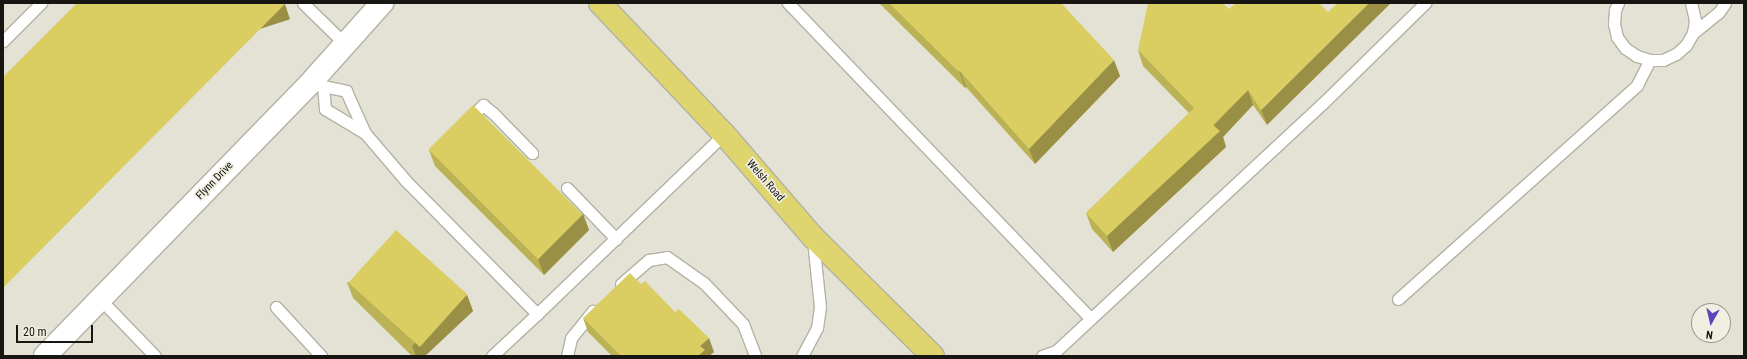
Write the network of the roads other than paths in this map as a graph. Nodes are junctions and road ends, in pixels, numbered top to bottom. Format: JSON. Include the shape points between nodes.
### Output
{"nodes":[{"id":1,"x":40,"y":3,"type":"edge"},
{"id":2,"x":303,"y":3,"type":"edge"},
{"id":3,"x":382,"y":3,"type":"edge"},
{"id":4,"x":600,"y":3,"type":"edge"},
{"id":5,"x":788,"y":3,"type":"edge"},
{"id":6,"x":1425,"y":3,"type":"edge"},
{"id":7,"x":1618,"y":3,"type":"edge"},
{"id":8,"x":1691,"y":3,"type":"edge"},
{"id":9,"x":1724,"y":3,"type":"edge"},
{"id":10,"x":1693,"y":33,"type":"junction"},
{"id":11,"x":3,"y":40,"type":"edge"},
{"id":12,"x":345,"y":44,"type":"junction"},
{"id":13,"x":1650,"y":60,"type":"junction"},
{"id":14,"x":318,"y":83,"type":"junction"},
{"id":15,"x":462,"y":124,"type":"edge"},
{"id":16,"x":365,"y":133,"type":"junction"},
{"id":17,"x":724,"y":134,"type":"junction"},
{"id":18,"x":532,"y":153,"type":"dead end"},
{"id":19,"x":567,"y":188,"type":"dead end"},
{"id":20,"x":813,"y":237,"type":"junction"},
{"id":21,"x":616,"y":239,"type":"junction"},
{"id":22,"x":615,"y":289,"type":"edge"},
{"id":23,"x":100,"y":299,"type":"junction"},
{"id":24,"x":1398,"y":300,"type":"dead end"},
{"id":25,"x":599,"y":304,"type":"edge"},
{"id":26,"x":276,"y":307,"type":"dead end"},
{"id":27,"x":537,"y":314,"type":"junction"},
{"id":28,"x":1090,"y":318,"type":"junction"},
{"id":29,"x":1056,"y":354,"type":"edge"},
{"id":30,"x":45,"y":356,"type":"edge"},
{"id":31,"x":155,"y":356,"type":"edge"},
{"id":32,"x":321,"y":356,"type":"edge"},
{"id":33,"x":492,"y":356,"type":"edge"},
{"id":34,"x":567,"y":356,"type":"edge"},
{"id":35,"x":755,"y":356,"type":"edge"},
{"id":36,"x":802,"y":356,"type":"edge"},
{"id":37,"x":933,"y":356,"type":"edge"},
{"id":38,"x":1042,"y":356,"type":"edge"}],
"edges":[{"from":1,"to":11,"type":"lane"},
{"from":2,"to":12,"type":"lane"},
{"from":3,"to":12,"type":"street","name":"Flynn Drive"},
{"from":4,"to":17,"type":"main road","name":"Welsh Road"},
{"from":5,"to":28,"type":"lane"},
{"from":6,"to":28,"type":"lane","via":[[1318,108]]},
{"from":7,"to":13,"type":"lane","via":[[1614,24],[1617,37],[1625,48],[1636,56]]},
{"from":8,"to":10,"type":"lane","via":[[1695,20]]},
{"from":9,"to":10,"type":"lane","via":[[1719,12]]},
{"from":10,"to":13,"type":"lane","via":[[1686,45],[1676,54],[1663,60]]},
{"from":12,"to":14,"type":"street","name":"Flynn Drive"},
{"from":13,"to":24,"type":"lane","via":[[1637,85]]},
{"from":14,"to":16,"type":"lane","via":[[325,109]]},
{"from":14,"to":16,"type":"lane","via":[[346,92]]},
{"from":14,"to":23,"type":"street","name":"Flynn Drive"},
{"from":15,"to":18,"type":"lane","via":[[483,106],[493,112]]},
{"from":16,"to":27,"type":"lane","via":[[406,181]]},
{"from":17,"to":20,"type":"main road","name":"Welsh Road"},
{"from":17,"to":21,"type":"lane"},
{"from":19,"to":21,"type":"lane"},
{"from":20,"to":36,"type":"lane","via":[[820,307],[817,328]]},
{"from":20,"to":37,"type":"main road","name":"Welsh Road"},
{"from":21,"to":27,"type":"lane"},
{"from":22,"to":35,"type":"lane","via":[[649,260],[667,258],[704,283],[743,324]]},
{"from":23,"to":30,"type":"street","name":"Flynn Drive"},
{"from":23,"to":31,"type":"lane"},
{"from":25,"to":34,"type":"lane","via":[[570,338]]},
{"from":26,"to":32,"type":"lane"},
{"from":27,"to":33,"type":"lane"},
{"from":28,"to":29,"type":"lane"},
{"from":29,"to":38,"type":"lane"}]}
